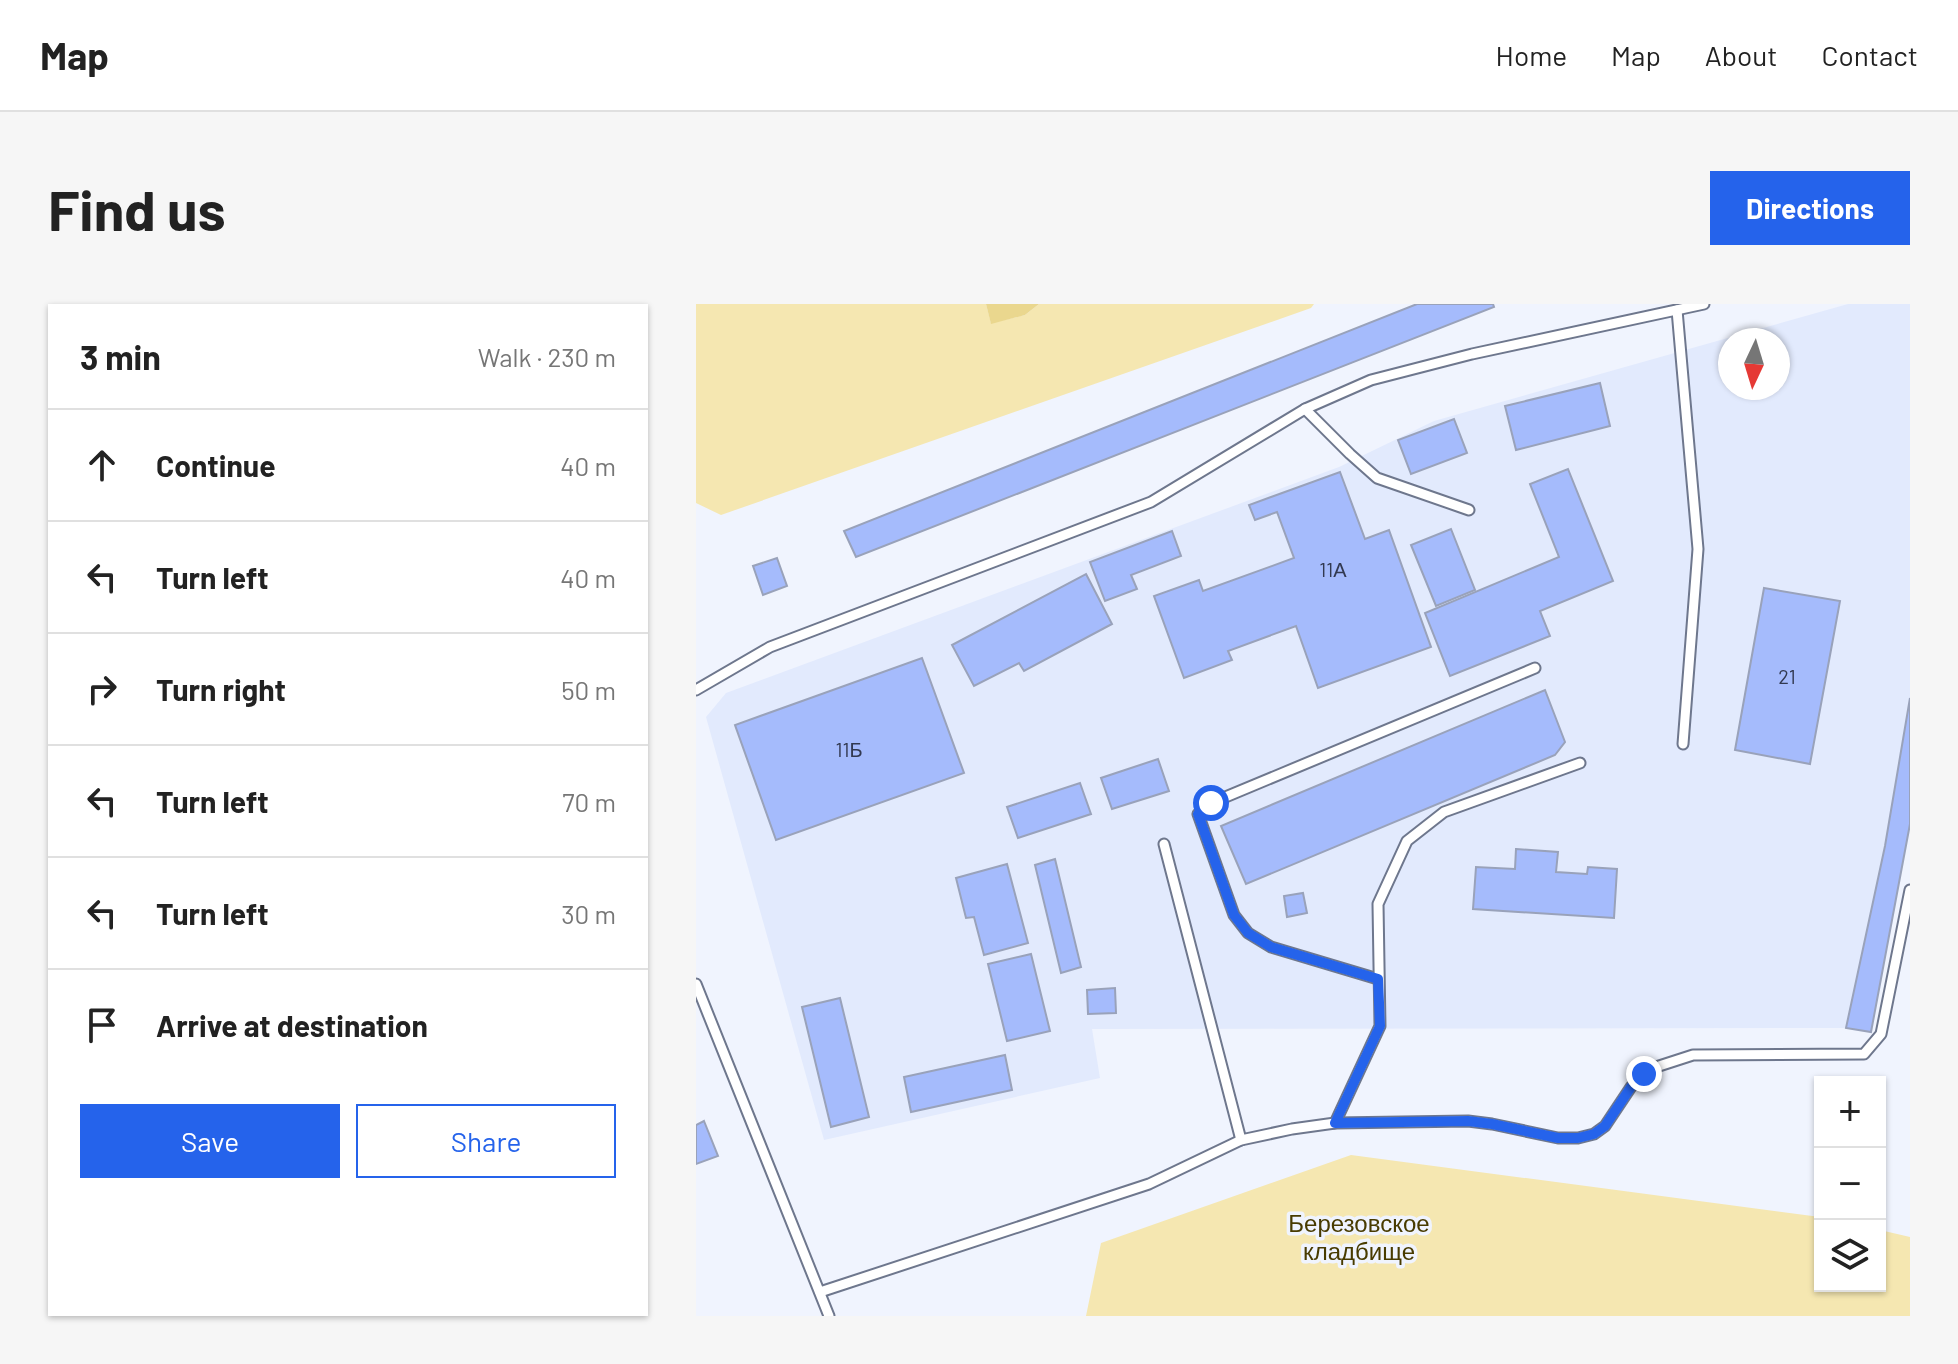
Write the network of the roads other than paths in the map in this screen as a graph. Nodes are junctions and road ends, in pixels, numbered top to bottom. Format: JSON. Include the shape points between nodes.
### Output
{"nodes":[{"id":1,"x":1704,"y":304,"type":"edge"},
{"id":2,"x":1677,"y":310,"type":"junction"},
{"id":3,"x":1305,"y":409,"type":"junction"},
{"id":4,"x":1469,"y":510,"type":"dead end"},
{"id":5,"x":1535,"y":668,"type":"dead end"},
{"id":6,"x":696,"y":690,"type":"edge"},
{"id":7,"x":1683,"y":744,"type":"dead end"},
{"id":8,"x":1580,"y":763,"type":"dead end"},
{"id":9,"x":1164,"y":844,"type":"dead end"},
{"id":10,"x":1910,"y":890,"type":"edge"},
{"id":11,"x":1378,"y":979,"type":"junction"},
{"id":12,"x":696,"y":984,"type":"edge"},
{"id":13,"x":1335,"y":1123,"type":"junction"},
{"id":14,"x":1241,"y":1140,"type":"junction"},
{"id":15,"x":820,"y":1292,"type":"junction"},
{"id":16,"x":829,"y":1316,"type":"edge"}],
"edges":[{"from":1,"to":2,"type":"lane"},
{"from":2,"to":3,"type":"lane","via":[[1371,380]]},
{"from":2,"to":7,"type":"lane","via":[[1698,549]]},
{"from":3,"to":4,"type":"lane","via":[[1377,478]]},
{"from":3,"to":6,"type":"lane","via":[[1151,502],[770,647]]},
{"from":5,"to":11,"type":"lane","via":[[1211,803],[1198,814],[1234,915],[1248,933],[1271,947]]},
{"from":8,"to":11,"type":"lane","via":[[1444,812],[1407,841],[1378,904]]},
{"from":9,"to":14,"type":"lane"},
{"from":10,"to":13,"type":"lane","via":[[1881,1034],[1864,1054],[1693,1055],[1644,1074],[1605,1126],[1578,1138],[1468,1121]]},
{"from":11,"to":13,"type":"lane","via":[[1380,1026]]},
{"from":12,"to":15,"type":"lane"},
{"from":13,"to":14,"type":"lane"},
{"from":14,"to":15,"type":"lane","via":[[1149,1184]]},
{"from":15,"to":16,"type":"lane"}]}
